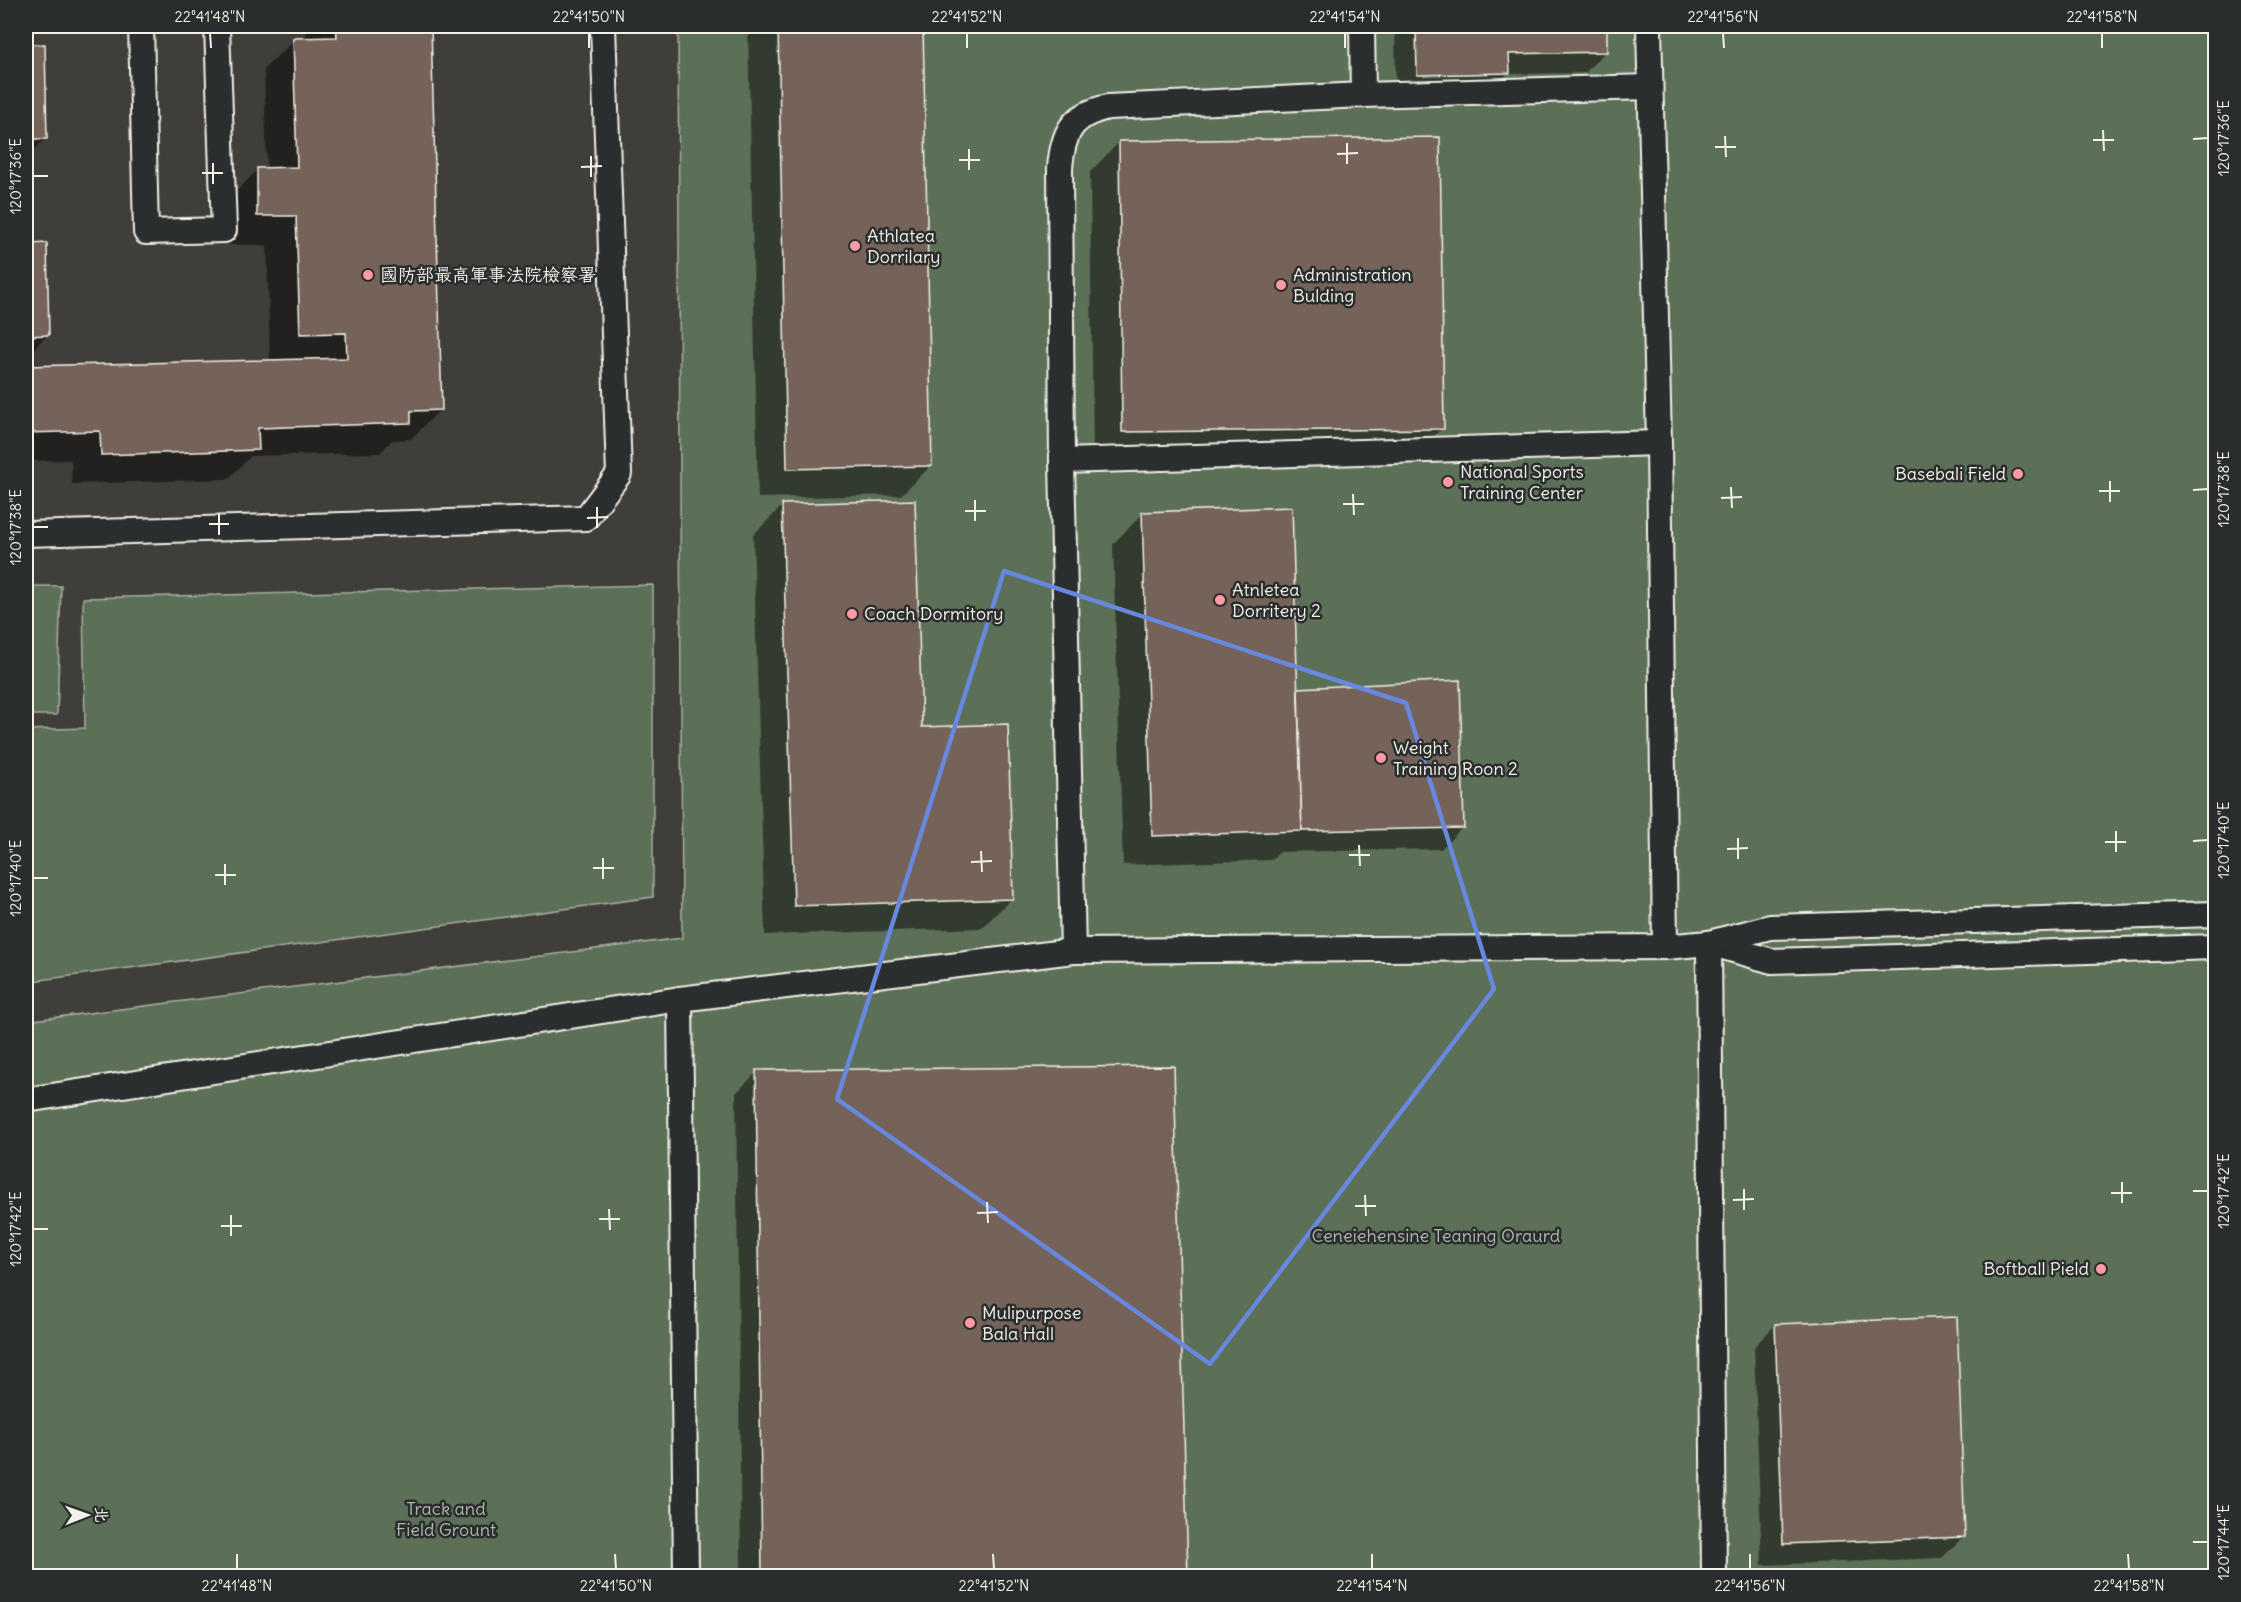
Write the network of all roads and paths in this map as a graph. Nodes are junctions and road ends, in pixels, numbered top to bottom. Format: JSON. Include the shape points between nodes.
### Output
{"nodes":[{"id":1,"x":141,"y":26,"type":"edge"},
{"id":2,"x":217,"y":26,"type":"edge"},
{"id":3,"x":603,"y":26,"type":"edge"},
{"id":4,"x":1362,"y":26,"type":"edge"},
{"id":5,"x":1648,"y":26,"type":"edge"},
{"id":6,"x":1649,"y":87,"type":"junction"},
{"id":7,"x":1363,"y":95,"type":"junction"},
{"id":8,"x":1659,"y":443,"type":"junction"},
{"id":9,"x":1062,"y":461,"type":"junction"},
{"id":10,"x":26,"y":534,"type":"edge"},
{"id":11,"x":2216,"y":914,"type":"edge"},
{"id":12,"x":1709,"y":944,"type":"junction"},
{"id":13,"x":1665,"y":947,"type":"junction"},
{"id":14,"x":2216,"y":947,"type":"edge"},
{"id":15,"x":1073,"y":951,"type":"junction"},
{"id":16,"x":680,"y":999,"type":"junction"},
{"id":17,"x":26,"y":1100,"type":"edge"},
{"id":18,"x":686,"y":1576,"type":"edge"},
{"id":19,"x":1714,"y":1576,"type":"edge"}],
"edges":[{"from":1,"to":2,"type":"lane","via":[[146,232],[224,230]]},
{"from":3,"to":10,"type":"lane","via":[[619,474],[586,518]]},
{"from":4,"to":7,"type":"lane"},
{"from":5,"to":6,"type":"lane"},
{"from":6,"to":7,"type":"lane"},
{"from":6,"to":8,"type":"lane"},
{"from":7,"to":9,"type":"lane","via":[[1108,107],[1077,119],[1062,149],[1060,168]]},
{"from":8,"to":9,"type":"lane"},
{"from":8,"to":13,"type":"lane"},
{"from":9,"to":15,"type":"lane"},
{"from":11,"to":12,"type":"lane","via":[[1770,927]]},
{"from":12,"to":13,"type":"lane"},
{"from":12,"to":14,"type":"lane","via":[[1772,961]]},
{"from":12,"to":19,"type":"lane"},
{"from":13,"to":15,"type":"lane"},
{"from":15,"to":16,"type":"lane"},
{"from":16,"to":17,"type":"lane"},
{"from":16,"to":18,"type":"lane"}]}
